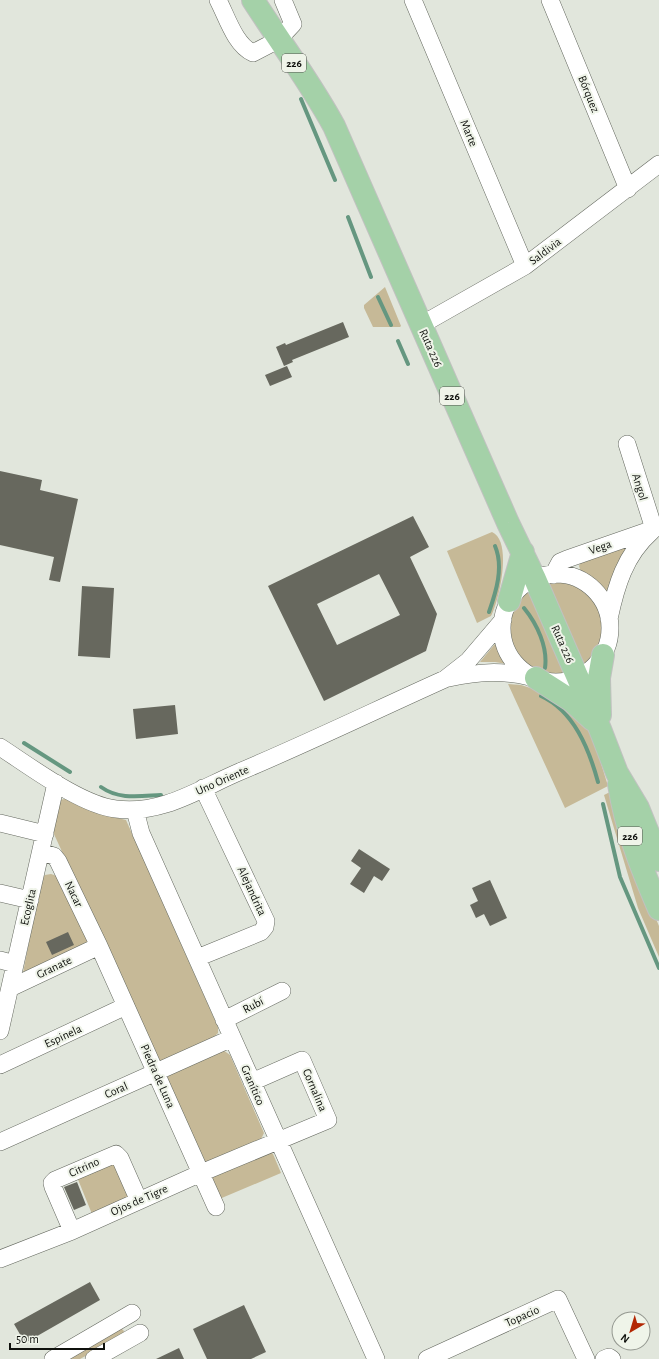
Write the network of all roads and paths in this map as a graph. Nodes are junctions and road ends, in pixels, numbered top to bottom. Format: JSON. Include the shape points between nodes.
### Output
{"nodes":[{"id":1,"x":218,"y":0,"type":"edge"},
{"id":2,"x":253,"y":0,"type":"edge"},
{"id":3,"x":283,"y":0,"type":"edge"},
{"id":4,"x":413,"y":0,"type":"edge"},
{"id":5,"x":550,"y":0,"type":"edge"},
{"id":6,"x":278,"y":40,"type":"junction"},
{"id":7,"x":659,"y":164,"type":"edge"},
{"id":8,"x":628,"y":189,"type":"junction"},
{"id":9,"x":525,"y":266,"type":"junction"},
{"id":10,"x":421,"y":325,"type":"junction"},
{"id":11,"x":627,"y":444,"type":"dead end"},
{"id":12,"x":656,"y":528,"type":"edge"},
{"id":13,"x":523,"y":552,"type":"junction"},
{"id":14,"x":545,"y":576,"type":"junction"},
{"id":15,"x":506,"y":610,"type":"junction"},
{"id":16,"x":609,"y":619,"type":"junction"},
{"id":17,"x":602,"y":655,"type":"junction"},
{"id":18,"x":578,"y":677,"type":"junction"},
{"id":19,"x":445,"y":678,"type":"junction"},
{"id":20,"x":536,"y":678,"type":"junction"},
{"id":21,"x":600,"y":729,"type":"junction"},
{"id":22,"x":0,"y":747,"type":"edge"},
{"id":23,"x":617,"y":773,"type":"junction"},
{"id":24,"x":56,"y":783,"type":"junction"},
{"id":25,"x":203,"y":788,"type":"junction"},
{"id":26,"x":135,"y":810,"type":"junction"},
{"id":27,"x":0,"y":823,"type":"edge"},
{"id":28,"x":45,"y":834,"type":"junction"},
{"id":29,"x":41,"y":852,"type":"junction"},
{"id":30,"x":659,"y":860,"type":"edge"},
{"id":31,"x":0,"y":893,"type":"edge"},
{"id":32,"x":30,"y":900,"type":"junction"},
{"id":33,"x":659,"y":909,"type":"edge"},
{"id":34,"x":99,"y":946,"type":"junction"},
{"id":35,"x":197,"y":958,"type":"junction"},
{"id":36,"x":8,"y":962,"type":"edge"},
{"id":37,"x":10,"y":988,"type":"junction"},
{"id":38,"x":282,"y":991,"type":"dead end"},
{"id":39,"x":126,"y":1006,"type":"junction"},
{"id":40,"x":224,"y":1020,"type":"junction"},
{"id":41,"x":0,"y":1029,"type":"edge"},
{"id":42,"x":232,"y":1038,"type":"junction"},
{"id":43,"x":0,"y":1065,"type":"edge"},
{"id":44,"x":156,"y":1072,"type":"junction"},
{"id":45,"x":252,"y":1082,"type":"junction"},
{"id":46,"x":278,"y":1141,"type":"junction"},
{"id":47,"x":0,"y":1142,"type":"edge"},
{"id":48,"x":201,"y":1173,"type":"junction"},
{"id":49,"x":139,"y":1201,"type":"junction"},
{"id":50,"x":216,"y":1207,"type":"dead end"},
{"id":51,"x":72,"y":1231,"type":"junction"},
{"id":52,"x":0,"y":1258,"type":"edge"},
{"id":53,"x":53,"y":1359,"type":"edge"},
{"id":54,"x":94,"y":1359,"type":"edge"},
{"id":55,"x":376,"y":1359,"type":"edge"},
{"id":56,"x":426,"y":1359,"type":"edge"},
{"id":57,"x":586,"y":1359,"type":"edge"},
{"id":58,"x":604,"y":1359,"type":"edge"},
{"id":59,"x":612,"y":1359,"type":"edge"}],
"edges":[{"from":1,"to":6,"type":"street","via":[[246,50],[257,52]]},
{"from":2,"to":6,"type":"main road","name":"Ruta 226","number":"226"},
{"from":3,"to":6,"type":"street","via":[[293,24]]},
{"from":4,"to":9,"type":"street","name":"Marte"},
{"from":5,"to":8,"type":"street","name":"Bórquez"},
{"from":6,"to":10,"type":"main road","name":"Ruta 226","number":"226","via":[[334,126]]},
{"from":7,"to":8,"type":"street","name":"Saldivia"},
{"from":8,"to":9,"type":"street","name":"Saldivia"},
{"from":9,"to":10,"type":"street","name":"Saldivia"},
{"from":10,"to":13,"type":"main road","name":"Ruta 226","number":"226"},
{"from":11,"to":12,"type":"street","name":"Angol"},
{"from":12,"to":14,"type":"street","name":"Vega","via":[[566,559]]},
{"from":12,"to":16,"type":"street","name":"Vega","via":[[636,547],[628,559]]},
{"from":13,"to":14,"type":"main road","name":"Ruta 226","number":"226"},
{"from":13,"to":15,"type":"main road"},
{"from":14,"to":15,"type":"street","name":"Vega","via":[[516,592]]},
{"from":14,"to":16,"type":"street","via":[[568,576],[583,582],[604,604]]},
{"from":14,"to":18,"type":"main road","name":"Ruta 226","number":"226"},
{"from":15,"to":19,"type":"street","name":"Uno Oriente","via":[[468,661]]},
{"from":15,"to":20,"type":"street","via":[[502,632],[509,655],[525,673]]},
{"from":16,"to":17,"type":"street","name":"Vega","via":[[607,644]]},
{"from":17,"to":18,"type":"street","via":[[592,668]]},
{"from":17,"to":21,"type":"main road","via":[[599,678]]},
{"from":18,"to":20,"type":"street","name":"Uno Oriente","via":[[557,682]]},
{"from":18,"to":21,"type":"main road","name":"Ruta 226","number":"226"},
{"from":19,"to":20,"type":"street","name":"Uno Oriente","via":[[486,672],[513,673]]},
{"from":19,"to":25,"type":"street","name":"Uno Oriente","via":[[286,753]]},
{"from":20,"to":21,"type":"main road","via":[[572,701]]},
{"from":21,"to":23,"type":"main road","name":"Ruta 226","number":"226"},
{"from":22,"to":24,"type":"street","name":"Uno Oriente"},
{"from":23,"to":30,"type":"main road","name":"Ruta 226","number":"226","via":[[638,808]]},
{"from":23,"to":33,"type":"main road","name":"Ruta 226","number":"226","via":[[634,851]]},
{"from":24,"to":26,"type":"street","name":"Uno Oriente","via":[[107,808]]},
{"from":24,"to":28,"type":"street","name":"Ecoglita"},
{"from":25,"to":26,"type":"street","name":"Uno Oriente","via":[[167,804]]},
{"from":25,"to":35,"type":"street","name":"Alejandrita","via":[[266,921],[261,932]]},
{"from":26,"to":35,"type":"street","name":"Granítico","via":[[139,829]]},
{"from":27,"to":28,"type":"street"},
{"from":28,"to":29,"type":"street","name":"Ecoglita"},
{"from":29,"to":32,"type":"street","name":"Ecoglita"},
{"from":29,"to":34,"type":"street","name":"Nacar","via":[[57,858]]},
{"from":31,"to":32,"type":"street"},
{"from":32,"to":36,"type":"street","name":"Ecoglita"},
{"from":34,"to":37,"type":"street","name":"Granate"},
{"from":34,"to":39,"type":"street","name":"Piedra de Luna"},
{"from":35,"to":40,"type":"street","name":"Granítico"},
{"from":36,"to":37,"type":"street","name":"Ecoglita"},
{"from":37,"to":41,"type":"street","name":"Ecoglita"},
{"from":38,"to":40,"type":"street","name":"Rubí"},
{"from":39,"to":43,"type":"street","name":"Espinela"},
{"from":39,"to":44,"type":"street","name":"Piedra de Luna"},
{"from":40,"to":42,"type":"street","name":"Granítico"},
{"from":42,"to":44,"type":"street","name":"Coral"},
{"from":42,"to":45,"type":"street","name":"Granítico"},
{"from":44,"to":47,"type":"street","name":"Coral"},
{"from":44,"to":48,"type":"street","name":"Piedra de Luna"},
{"from":45,"to":46,"type":"street","name":"Granítico"},
{"from":45,"to":46,"type":"street","name":"Cornalina","via":[[302,1060],[328,1120]]},
{"from":46,"to":48,"type":"street","name":"Ojos de Tigre"},
{"from":46,"to":55,"type":"street","name":"Granítico"},
{"from":48,"to":49,"type":"street","name":"Ojos de Tigre"},
{"from":48,"to":50,"type":"street","name":"Piedra de Luna"},
{"from":49,"to":51,"type":"street","name":"Ojos de Tigre"},
{"from":49,"to":51,"type":"street","name":"Citrino","via":[[116,1154],[62,1177],[52,1183]]},
{"from":51,"to":52,"type":"street","name":"Ojos de Tigre"},
{"from":53,"to":54,"type":"street","via":[[127,1316],[136,1335]]},
{"from":56,"to":57,"type":"street","name":"Topacio","via":[[558,1299]]},
{"from":58,"to":59,"type":"street"}]}
